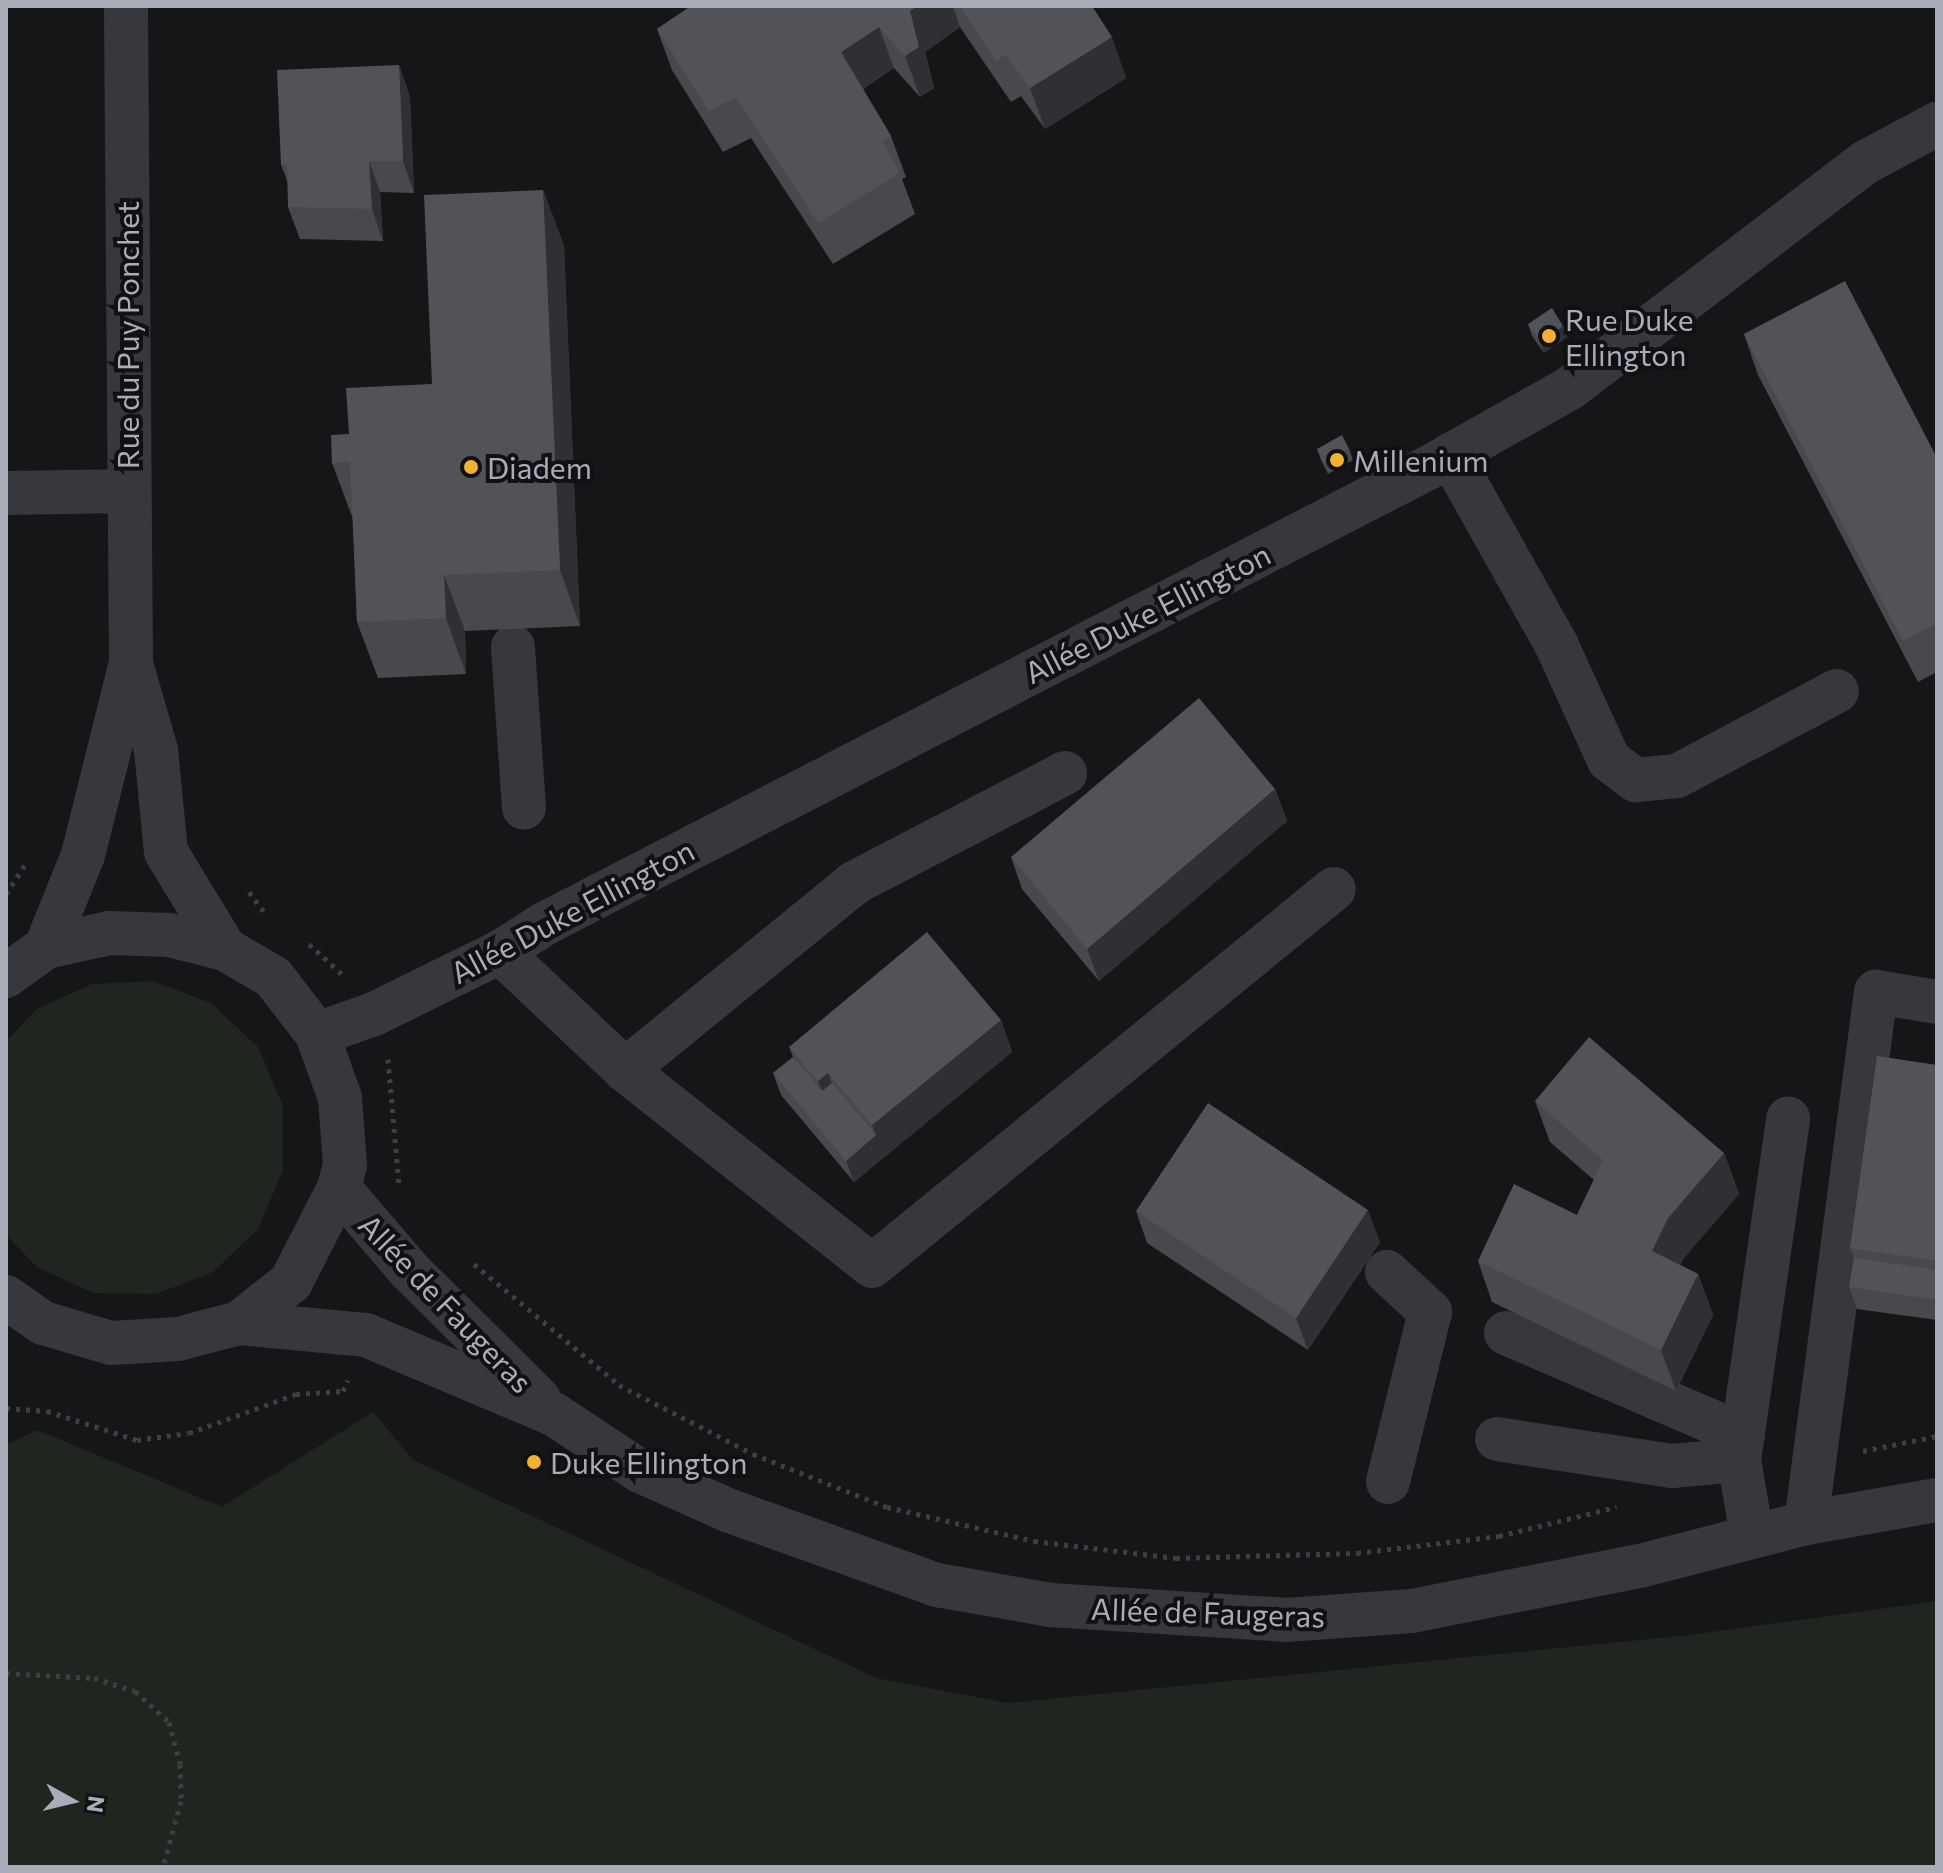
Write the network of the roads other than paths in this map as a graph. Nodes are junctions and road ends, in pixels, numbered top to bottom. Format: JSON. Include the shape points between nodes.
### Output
{"nodes":[{"id":1,"x":126,"y":6,"type":"edge"},
{"id":2,"x":1937,"y":124,"type":"edge"},
{"id":3,"x":1450,"y":455,"type":"junction"},
{"id":4,"x":127,"y":491,"type":"junction"},
{"id":5,"x":6,"y":493,"type":"edge"},
{"id":6,"x":513,"y":647,"type":"dead end"},
{"id":7,"x":131,"y":663,"type":"junction"},
{"id":8,"x":1837,"y":691,"type":"dead end"},
{"id":9,"x":1065,"y":773,"type":"dead end"},
{"id":10,"x":524,"y":808,"type":"dead end"},
{"id":11,"x":1334,"y":889,"type":"dead end"},
{"id":12,"x":46,"y":947,"type":"junction"},
{"id":13,"x":225,"y":949,"type":"junction"},
{"id":14,"x":500,"y":952,"type":"junction"},
{"id":15,"x":6,"y":976,"type":"edge"},
{"id":16,"x":1937,"y":1002,"type":"edge"},
{"id":17,"x":317,"y":1034,"type":"junction"},
{"id":18,"x":625,"y":1070,"type":"junction"},
{"id":19,"x":1788,"y":1118,"type":"dead end"},
{"id":20,"x":339,"y":1188,"type":"junction"},
{"id":21,"x":1387,"y":1272,"type":"dead end"},
{"id":22,"x":6,"y":1297,"type":"edge"},
{"id":23,"x":239,"y":1323,"type":"junction"},
{"id":24,"x":1506,"y":1333,"type":"dead end"},
{"id":25,"x":555,"y":1415,"type":"junction"},
{"id":26,"x":1497,"y":1439,"type":"dead end"},
{"id":27,"x":1741,"y":1447,"type":"junction"},
{"id":28,"x":1388,"y":1482,"type":"dead end"},
{"id":29,"x":1937,"y":1500,"type":"edge"},
{"id":30,"x":1806,"y":1523,"type":"junction"},
{"id":31,"x":1752,"y":1536,"type":"junction"}],
"edges":[{"from":1,"to":4,"type":"street","name":"Rue du Puy Ponchet"},
{"from":2,"to":3,"type":"street","name":"Allée Duke Ellington","via":[[1866,162],[1570,388]]},
{"from":3,"to":8,"type":"street","via":[[1557,646],[1609,760],[1636,780],[1677,776]]},
{"from":3,"to":14,"type":"street","name":"Allée Duke Ellington"},
{"from":4,"to":5,"type":"street"},
{"from":4,"to":7,"type":"street","name":"Rue du Puy Ponchet"},
{"from":6,"to":10,"type":"street"},
{"from":7,"to":12,"type":"street","via":[[83,855]]},
{"from":7,"to":13,"type":"street","via":[[156,750],[166,852]]},
{"from":9,"to":18,"type":"street","via":[[854,883]]},
{"from":11,"to":18,"type":"street","via":[[872,1266]]},
{"from":12,"to":13,"type":"street","via":[[109,933],[169,935]]},
{"from":12,"to":15,"type":"street"},
{"from":13,"to":17,"type":"street","via":[[273,977]]},
{"from":14,"to":17,"type":"street","name":"Allée Duke Ellington","via":[[374,1014]]},
{"from":14,"to":18,"type":"street"},
{"from":16,"to":30,"type":"street","via":[[1876,992]]},
{"from":17,"to":20,"type":"street","via":[[340,1098],[345,1165]]},
{"from":19,"to":27,"type":"street"},
{"from":20,"to":23,"type":"street","via":[[291,1282]]},
{"from":20,"to":25,"type":"street","name":"Allée de Faugeras","via":[[409,1270]]},
{"from":21,"to":28,"type":"street","via":[[1430,1312]]},
{"from":22,"to":23,"type":"street","via":[[43,1323],[111,1343],[178,1339]]},
{"from":23,"to":25,"type":"street","name":"Allée de Faugeras","via":[[366,1335]]},
{"from":24,"to":27,"type":"street"},
{"from":25,"to":31,"type":"street","name":"Allée de Faugeras","via":[[640,1471],[832,1551],[937,1585],[1050,1605],[1286,1620],[1412,1611],[1640,1566]]},
{"from":26,"to":27,"type":"street","via":[[1672,1466]]},
{"from":27,"to":31,"type":"street"},
{"from":29,"to":30,"type":"street","name":"Allée de Faugeras"},
{"from":30,"to":31,"type":"street","name":"Allée de Faugeras"}]}
